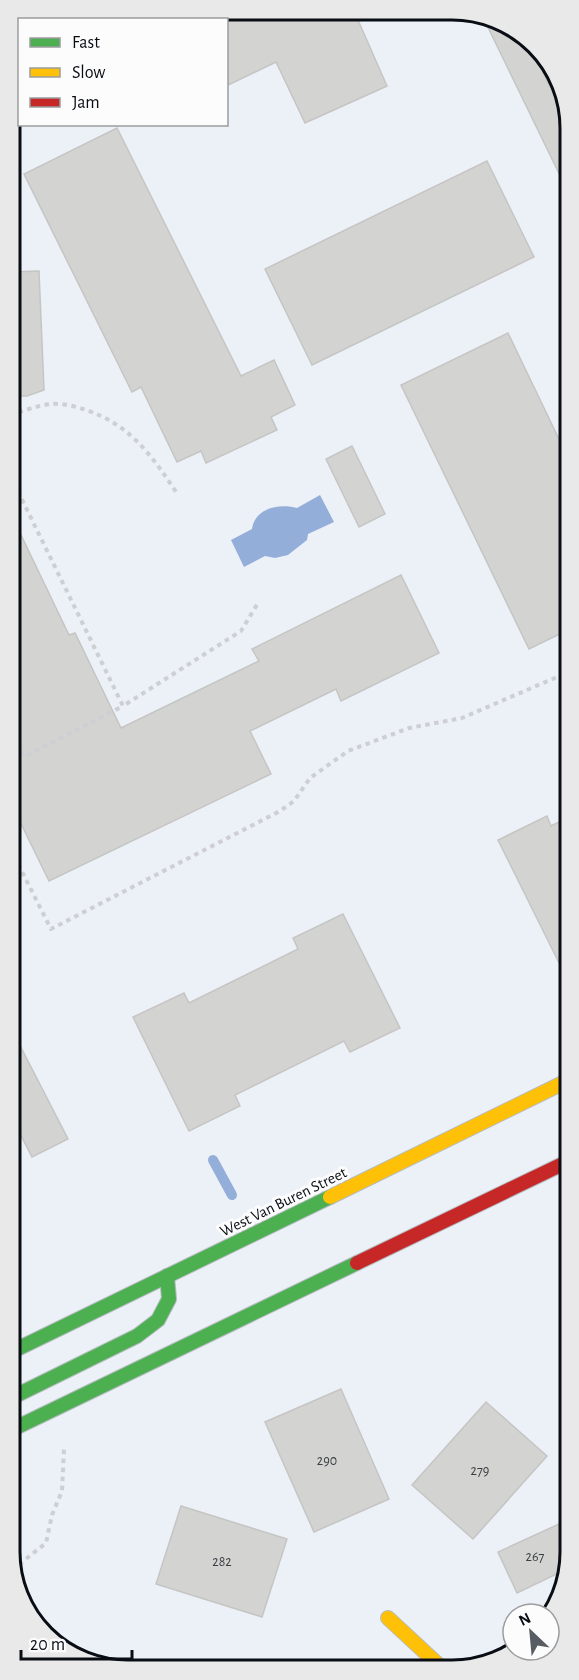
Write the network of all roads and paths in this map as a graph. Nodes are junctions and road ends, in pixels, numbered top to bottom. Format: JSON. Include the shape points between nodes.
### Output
{"nodes":[{"id":1,"x":20,"y":412,"type":"edge"},
{"id":2,"x":20,"y":495,"type":"edge"},
{"id":3,"x":178,"y":495,"type":"dead end"},
{"id":4,"x":258,"y":603,"type":"dead end"},
{"id":5,"x":557,"y":677,"type":"dead end"},
{"id":6,"x":123,"y":706,"type":"junction"},
{"id":7,"x":20,"y":752,"type":"edge"},
{"id":8,"x":20,"y":868,"type":"edge"},
{"id":9,"x":559,"y":1085,"type":"edge"},
{"id":10,"x":559,"y":1166,"type":"edge"},
{"id":11,"x":167,"y":1276,"type":"junction"},
{"id":12,"x":20,"y":1348,"type":"edge"},
{"id":13,"x":20,"y":1394,"type":"edge"},
{"id":14,"x":20,"y":1426,"type":"edge"},
{"id":15,"x":64,"y":1449,"type":"dead end"},
{"id":16,"x":20,"y":1563,"type":"edge"},
{"id":17,"x":388,"y":1618,"type":"dead end"},
{"id":18,"x":433,"y":1660,"type":"edge"}],
"edges":[{"from":1,"to":3,"type":"path","via":[[51,404],[74,406],[104,416],[132,435]]},
{"from":2,"to":6,"type":"path"},
{"from":4,"to":6,"type":"path","via":[[241,632]]},
{"from":5,"to":8,"type":"path","via":[[462,718],[409,728],[348,751],[310,778],[294,801],[280,811],[51,929]]},
{"from":6,"to":7,"type":"path","via":[[28,754]]},
{"from":9,"to":11,"type":"main road","name":"West Van Buren Street"},
{"from":10,"to":14,"type":"main road"},
{"from":11,"to":12,"type":"main road","name":"West Van Buren Street"},
{"from":11,"to":13,"type":"main road","via":[[169,1299],[158,1320],[137,1336]]},
{"from":15,"to":16,"type":"path","via":[[62,1491],[46,1543]]},
{"from":17,"to":18,"type":"main road"}]}
